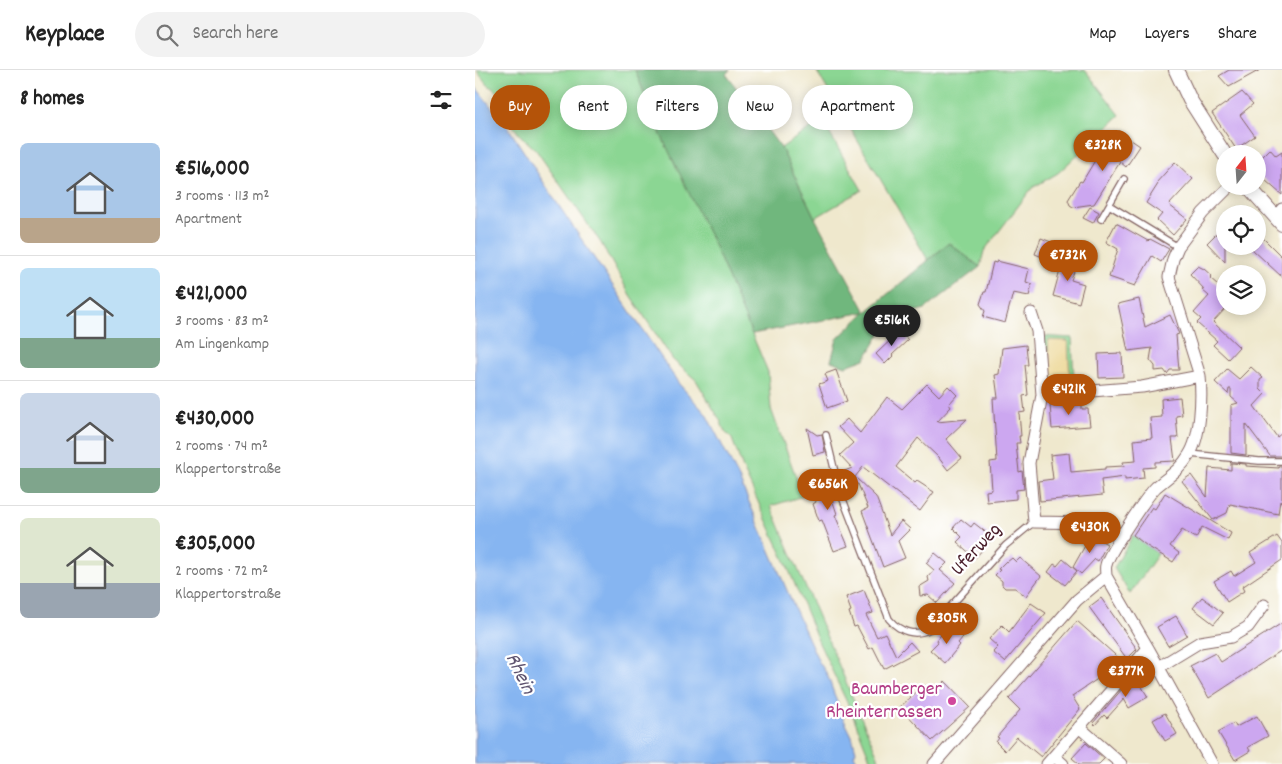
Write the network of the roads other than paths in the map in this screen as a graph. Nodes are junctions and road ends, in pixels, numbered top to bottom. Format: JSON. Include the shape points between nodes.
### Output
{"nodes":[{"id":1,"x":1176,"y":70,"type":"edge"},
{"id":2,"x":1219,"y":145,"type":"edge"},
{"id":3,"x":1124,"y":179,"type":"dead end"},
{"id":4,"x":1221,"y":195,"type":"edge"},
{"id":5,"x":1257,"y":195,"type":"edge"},
{"id":6,"x":1109,"y":204,"type":"junction"},
{"id":7,"x":1280,"y":217,"type":"edge"},
{"id":8,"x":1101,"y":219,"type":"dead end"},
{"id":9,"x":1178,"y":248,"type":"junction"},
{"id":10,"x":1031,"y":313,"type":"dead end"},
{"id":11,"x":1200,"y":376,"type":"junction"},
{"id":12,"x":1042,"y":395,"type":"junction"},
{"id":13,"x":826,"y":435,"type":"dead end"},
{"id":14,"x":1190,"y":454,"type":"junction"},
{"id":15,"x":1282,"y":461,"type":"edge"},
{"id":16,"x":1034,"y":522,"type":"junction"},
{"id":17,"x":1123,"y":535,"type":"junction"},
{"id":18,"x":1106,"y":576,"type":"junction"},
{"id":19,"x":1264,"y":605,"type":"dead end"},
{"id":20,"x":1148,"y":648,"type":"junction"},
{"id":21,"x":1159,"y":667,"type":"junction"},
{"id":22,"x":1079,"y":727,"type":"junction"},
{"id":23,"x":1050,"y":760,"type":"edge"},
{"id":24,"x":934,"y":764,"type":"edge"},
{"id":25,"x":1063,"y":764,"type":"edge"},
{"id":26,"x":1121,"y":764,"type":"edge"},
{"id":27,"x":1212,"y":764,"type":"edge"}],
"edges":[{"from":1,"to":2,"type":"street","via":[[1190,100]]},
{"from":3,"to":6,"type":"lane"},
{"from":4,"to":9,"type":"street","via":[[1203,213]]},
{"from":5,"to":7,"type":"street"},
{"from":6,"to":8,"type":"lane"},
{"from":6,"to":9,"type":"lane"},
{"from":9,"to":11,"type":"street","via":[[1169,277]]},
{"from":10,"to":12,"type":"street","via":[[1037,331]]},
{"from":11,"to":12,"type":"street","via":[[1142,387]]},
{"from":11,"to":14,"type":"street","via":[[1199,419]]},
{"from":12,"to":16,"type":"street","via":[[1029,463]]},
{"from":13,"to":16,"type":"lane","name":"Uferweg","via":[[839,488],[889,619],[895,626],[909,632],[930,629],[1006,545]]},
{"from":14,"to":15,"type":"lane"},
{"from":14,"to":17,"type":"street","via":[[1175,474],[1155,488]]},
{"from":16,"to":17,"type":"street","name":"Uferweg","via":[[1093,522]]},
{"from":17,"to":18,"type":"street","via":[[1106,564]]},
{"from":18,"to":20,"type":"street"},
{"from":18,"to":24,"type":"street","via":[[1077,600]]},
{"from":19,"to":21,"type":"street","via":[[1248,627],[1231,637],[1200,642]]},
{"from":20,"to":21,"type":"street"},
{"from":20,"to":22,"type":"street"},
{"from":21,"to":27,"type":"street"},
{"from":22,"to":23,"type":"street"},
{"from":22,"to":26,"type":"street"},
{"from":23,"to":25,"type":"street"}]}
